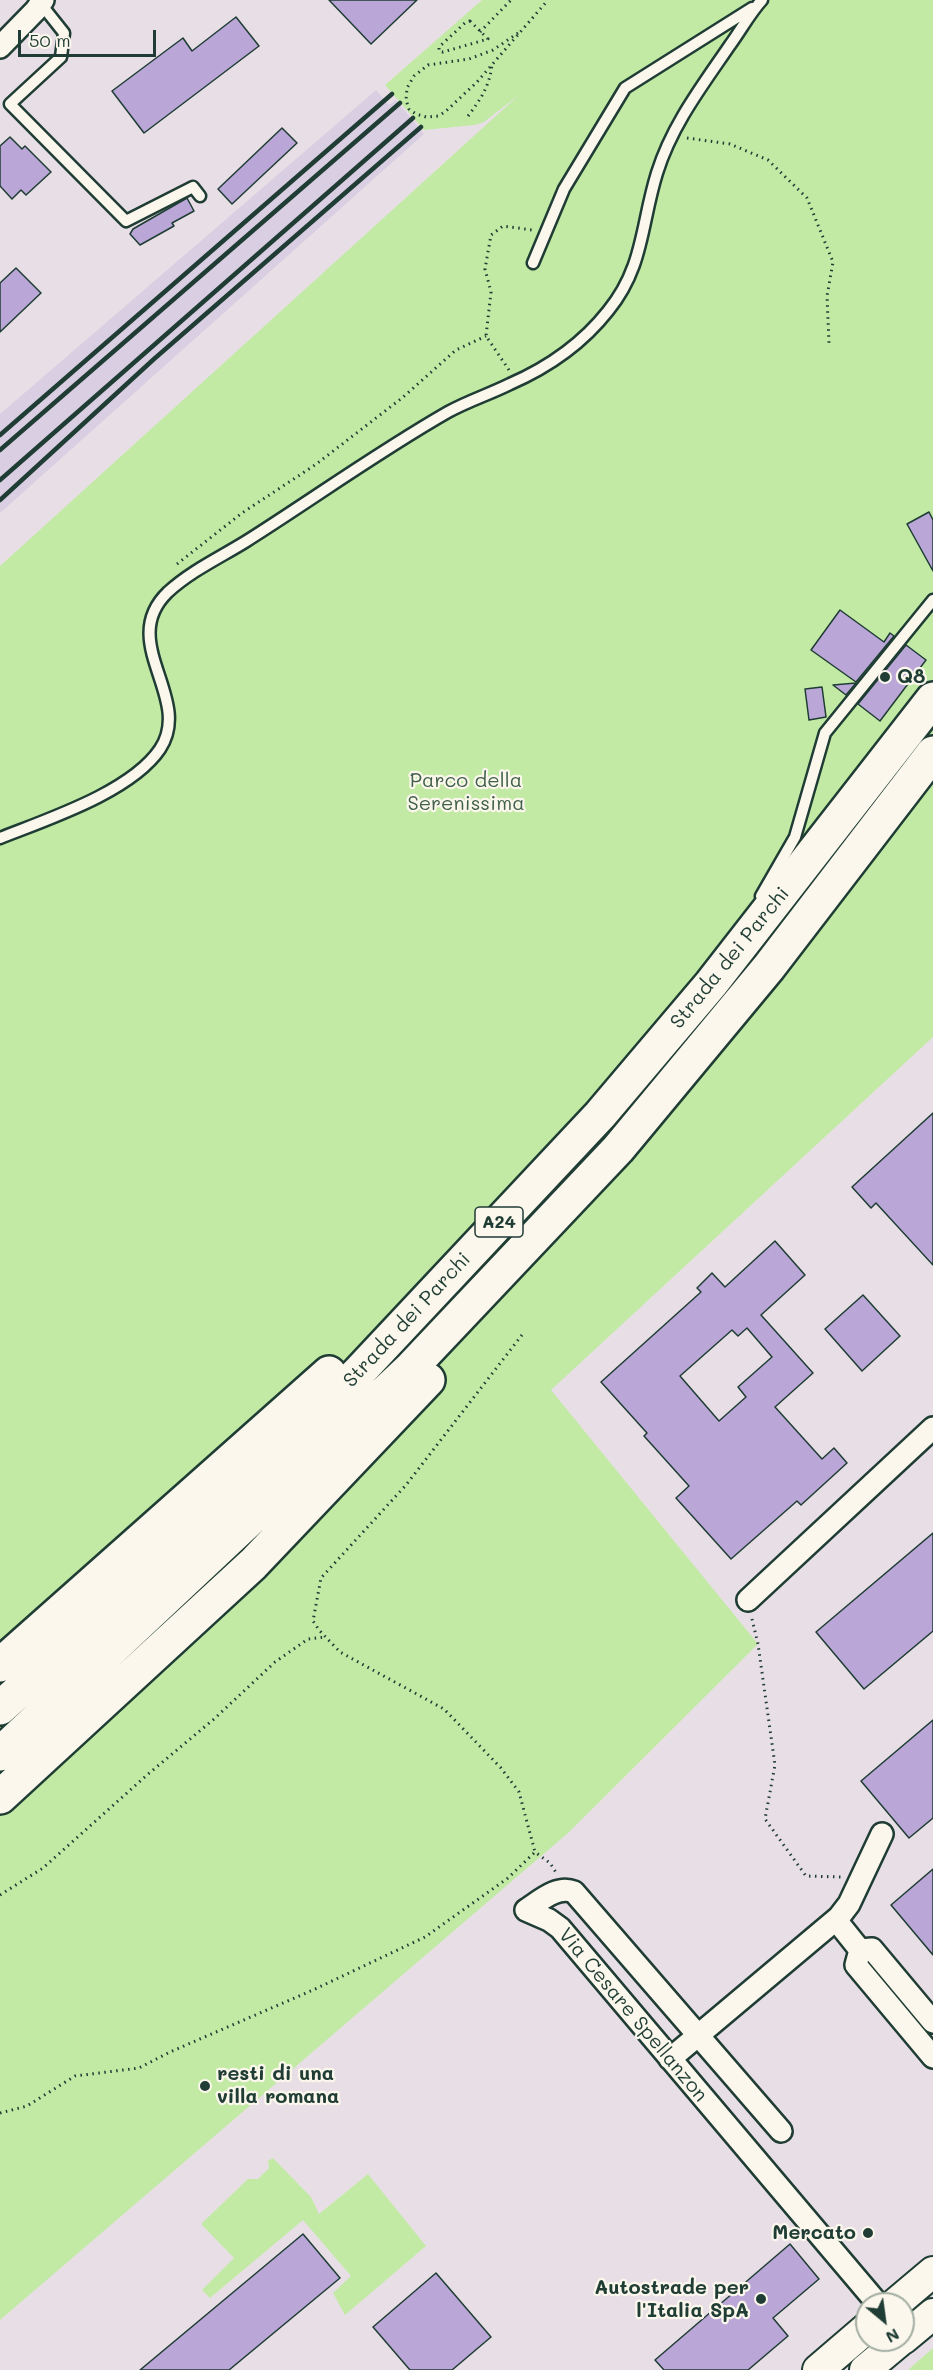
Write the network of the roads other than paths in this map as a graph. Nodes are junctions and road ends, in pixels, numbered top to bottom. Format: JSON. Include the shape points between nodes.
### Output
{"nodes":[{"id":1,"x":42,"y":2,"type":"edge"},
{"id":2,"x":760,"y":3,"type":"edge"},
{"id":3,"x":0,"y":47,"type":"edge"},
{"id":4,"x":200,"y":196,"type":"dead end"},
{"id":5,"x":533,"y":263,"type":"dead end"},
{"id":6,"x":933,"y":600,"type":"edge"},
{"id":7,"x":933,"y":699,"type":"edge"},
{"id":8,"x":933,"y":753,"type":"edge"},
{"id":9,"x":0,"y":838,"type":"edge"},
{"id":10,"x":711,"y":984,"type":"junction"},
{"id":11,"x":618,"y":1149,"type":"junction"},
{"id":12,"x":488,"y":1234,"type":"junction"},
{"id":13,"x":933,"y":1428,"type":"edge"},
{"id":14,"x":748,"y":1600,"type":"road end"},
{"id":15,"x":0,"y":1665,"type":"edge"},
{"id":16,"x":6,"y":1703,"type":"edge"},
{"id":17,"x":0,"y":1754,"type":"edge"},
{"id":18,"x":0,"y":1797,"type":"edge"},
{"id":19,"x":882,"y":1833,"type":"dead end"},
{"id":20,"x":836,"y":1920,"type":"junction"},
{"id":21,"x":860,"y":1950,"type":"junction"},
{"id":22,"x":933,"y":2022,"type":"edge"},
{"id":23,"x":698,"y":2035,"type":"junction"},
{"id":24,"x":933,"y":2057,"type":"edge"},
{"id":25,"x":670,"y":2060,"type":"junction"},
{"id":26,"x":781,"y":2131,"type":"dead end"},
{"id":27,"x":933,"y":2272,"type":"edge"},
{"id":28,"x":868,"y":2292,"type":"edge"},
{"id":29,"x":909,"y":2292,"type":"edge"},
{"id":30,"x":933,"y":2313,"type":"edge"},
{"id":31,"x":915,"y":2328,"type":"edge"},
{"id":32,"x":855,"y":2338,"type":"edge"},
{"id":33,"x":886,"y":2352,"type":"edge"},
{"id":34,"x":818,"y":2370,"type":"edge"},
{"id":35,"x":865,"y":2370,"type":"edge"}],
"edges":[{"from":1,"to":3,"type":"street"},
{"from":1,"to":4,"type":"lane","via":[[64,33],[61,57],[9,104],[126,222],[193,187]]},
{"from":2,"to":5,"type":"lane","via":[[625,88],[564,189]]},
{"from":2,"to":9,"type":"lane","via":[[671,136],[628,280],[591,331],[571,349],[517,381],[450,411],[383,450],[189,574],[165,595],[154,614],[148,638],[167,699],[170,724],[160,748],[140,770],[107,793]]},
{"from":6,"to":10,"type":"lane","via":[[825,734],[795,837]]},
{"from":7,"to":10,"type":"highway","name":"Strada dei Parchi","number":"A24"},
{"from":8,"to":11,"type":"highway","name":"Strada dei Parchi","number":"A24","via":[[769,967]]},
{"from":10,"to":12,"type":"highway","name":"Strada dei Parchi","number":"A24","via":[[600,1115]]},
{"from":11,"to":17,"type":"highway","name":"Strada dei Parchi","number":"A24","via":[[410,1369]]},
{"from":11,"to":18,"type":"highway","via":[[531,1267],[425,1384],[269,1547]]},
{"from":12,"to":15,"type":"highway"},
{"from":12,"to":16,"type":"highway","name":"Strada dei Parchi","number":"A24","via":[[358,1373],[210,1519]]},
{"from":13,"to":14,"type":"street"},
{"from":19,"to":20,"type":"street","via":[[845,1910]]},
{"from":20,"to":21,"type":"street"},
{"from":20,"to":23,"type":"street"},
{"from":21,"to":22,"type":"street","via":[[872,1949]]},
{"from":21,"to":24,"type":"street","via":[[856,1965]]},
{"from":23,"to":25,"type":"street"},
{"from":23,"to":25,"type":"street","name":"Via Cesare Spellanzon","via":[[577,1895],[566,1889],[526,1910],[560,1928]]},
{"from":23,"to":26,"type":"street","name":"Via Cesare Spellanzon"},
{"from":25,"to":28,"type":"street","name":"Via Cesare Spellanzon"},
{"from":27,"to":29,"type":"street"},
{"from":30,"to":31,"type":"street"},
{"from":32,"to":34,"type":"street"},
{"from":33,"to":35,"type":"street"}]}
